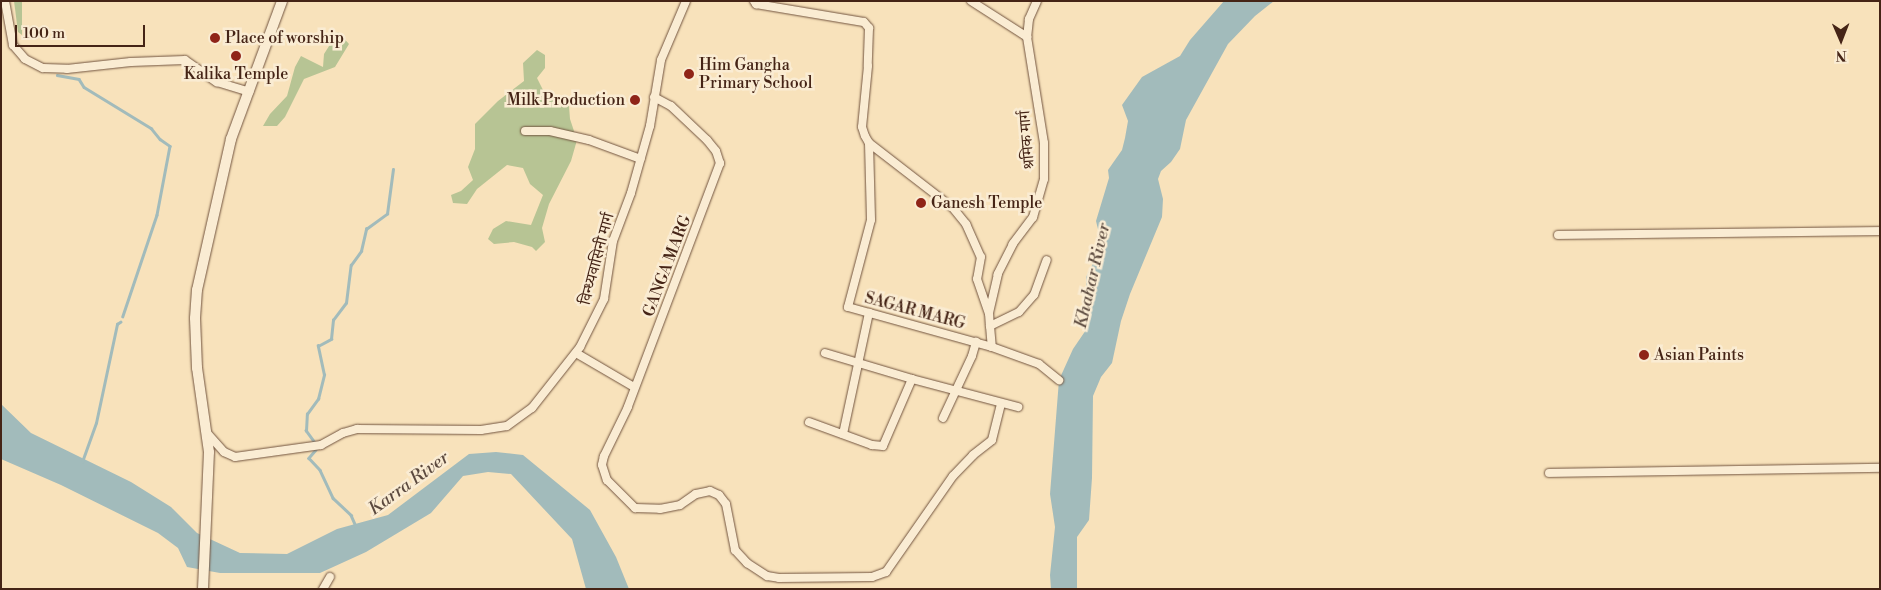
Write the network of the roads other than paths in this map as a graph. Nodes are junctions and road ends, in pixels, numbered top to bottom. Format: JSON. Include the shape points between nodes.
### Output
{"nodes":[{"id":1,"x":5,"y":1,"type":"edge"},
{"id":2,"x":282,"y":1,"type":"edge"},
{"id":3,"x":686,"y":1,"type":"edge"},
{"id":4,"x":754,"y":1,"type":"edge"},
{"id":5,"x":971,"y":1,"type":"edge"},
{"id":6,"x":1037,"y":1,"type":"edge"},
{"id":7,"x":1027,"y":37,"type":"junction"},
{"id":8,"x":249,"y":92,"type":"junction"},
{"id":9,"x":654,"y":97,"type":"junction"},
{"id":10,"x":524,"y":131,"type":"dead end"},
{"id":11,"x":869,"y":143,"type":"junction"},
{"id":12,"x":641,"y":159,"type":"junction"},
{"id":13,"x":1880,"y":231,"type":"edge"},
{"id":14,"x":1558,"y":235,"type":"dead end"},
{"id":15,"x":1047,"y":260,"type":"dead end"},
{"id":16,"x":869,"y":313,"type":"junction"},
{"id":17,"x":989,"y":313,"type":"junction"},
{"id":18,"x":990,"y":326,"type":"junction"},
{"id":19,"x":976,"y":342,"type":"junction"},
{"id":20,"x":992,"y":347,"type":"junction"},
{"id":21,"x":576,"y":353,"type":"junction"},
{"id":22,"x":824,"y":353,"type":"dead end"},
{"id":23,"x":858,"y":363,"type":"junction"},
{"id":24,"x":912,"y":379,"type":"junction"},
{"id":25,"x":1059,"y":380,"type":"dead end"},
{"id":26,"x":634,"y":387,"type":"junction"},
{"id":27,"x":957,"y":391,"type":"junction"},
{"id":28,"x":1001,"y":403,"type":"junction"},
{"id":29,"x":1018,"y":407,"type":"dead end"},
{"id":30,"x":944,"y":418,"type":"dead end"},
{"id":31,"x":808,"y":422,"type":"dead end"},
{"id":32,"x":207,"y":433,"type":"junction"},
{"id":33,"x":843,"y":434,"type":"junction"},
{"id":34,"x":1880,"y":468,"type":"edge"},
{"id":35,"x":1549,"y":473,"type":"dead end"},
{"id":36,"x":330,"y":577,"type":"dead end"},
{"id":37,"x":204,"y":586,"type":"edge"},
{"id":38,"x":323,"y":589,"type":"edge"}],
"edges":[{"from":1,"to":8,"type":"street","via":[[13,45],[24,59],[43,68],[185,60],[217,82]]},
{"from":2,"to":8,"type":"main road"},
{"from":3,"to":9,"type":"street","name":"विन्ध्यवासिनी मार्ग","via":[[661,60]]},
{"from":4,"to":11,"type":"street","via":[[756,4],[864,22],[869,28],[862,127]]},
{"from":5,"to":7,"type":"street"},
{"from":6,"to":7,"type":"street","name":"श्रमिक मार्ग","via":[[1029,19]]},
{"from":7,"to":17,"type":"street","name":"श्रमिक मार्ग","via":[[1044,142],[1044,179],[1033,217],[1013,244],[998,274]]},
{"from":8,"to":32,"type":"main road","via":[[231,139],[197,290],[196,368]]},
{"from":9,"to":12,"type":"street","name":"विन्ध्यवासिनी मार्ग"},
{"from":9,"to":26,"type":"street","name":"GANGA MARG","via":[[671,106],[708,140],[720,163]]},
{"from":10,"to":12,"type":"street","via":[[550,132],[590,140]]},
{"from":11,"to":16,"type":"street","name":"SAGAR MARG","via":[[871,220],[848,307]]},
{"from":11,"to":17,"type":"street","via":[[953,208],[966,224],[981,257],[977,279]]},
{"from":12,"to":21,"type":"street","name":"विन्ध्यवासिनी मार्ग","via":[[613,240],[604,299]]},
{"from":13,"to":14,"type":"street"},
{"from":15,"to":18,"type":"street","via":[[1034,294],[1019,312]]},
{"from":16,"to":19,"type":"street","name":"SAGAR MARG"},
{"from":16,"to":23,"type":"street"},
{"from":17,"to":18,"type":"street","name":"श्रमिक मार्ग"},
{"from":18,"to":20,"type":"street","name":"श्रमिक मार्ग"},
{"from":19,"to":20,"type":"street","name":"SAGAR MARG"},
{"from":19,"to":27,"type":"street"},
{"from":20,"to":25,"type":"street","name":"SAGAR MARG","via":[[1039,364]]},
{"from":21,"to":26,"type":"street"},
{"from":21,"to":32,"type":"street","name":"विन्ध्यवासिनी मार्ग","via":[[532,408],[507,426],[481,430],[357,429],[321,445],[235,457],[224,452]]},
{"from":22,"to":23,"type":"street"},
{"from":23,"to":24,"type":"street"},
{"from":23,"to":33,"type":"street"},
{"from":24,"to":27,"type":"street"},
{"from":24,"to":33,"type":"street","via":[[882,446]]},
{"from":26,"to":28,"type":"street","name":"GANGA MARG","via":[[604,456],[602,465],[607,480],[635,508],[660,509],[680,505],[702,492],[719,494],[726,504],[735,550],[747,563],[767,576],[806,578],[872,577],[886,572],[953,476],[992,440]]},
{"from":27,"to":28,"type":"street"},
{"from":27,"to":30,"type":"street"},
{"from":28,"to":29,"type":"street"},
{"from":31,"to":33,"type":"street"},
{"from":32,"to":37,"type":"main road"},
{"from":34,"to":35,"type":"street"},
{"from":36,"to":38,"type":"street"}]}
